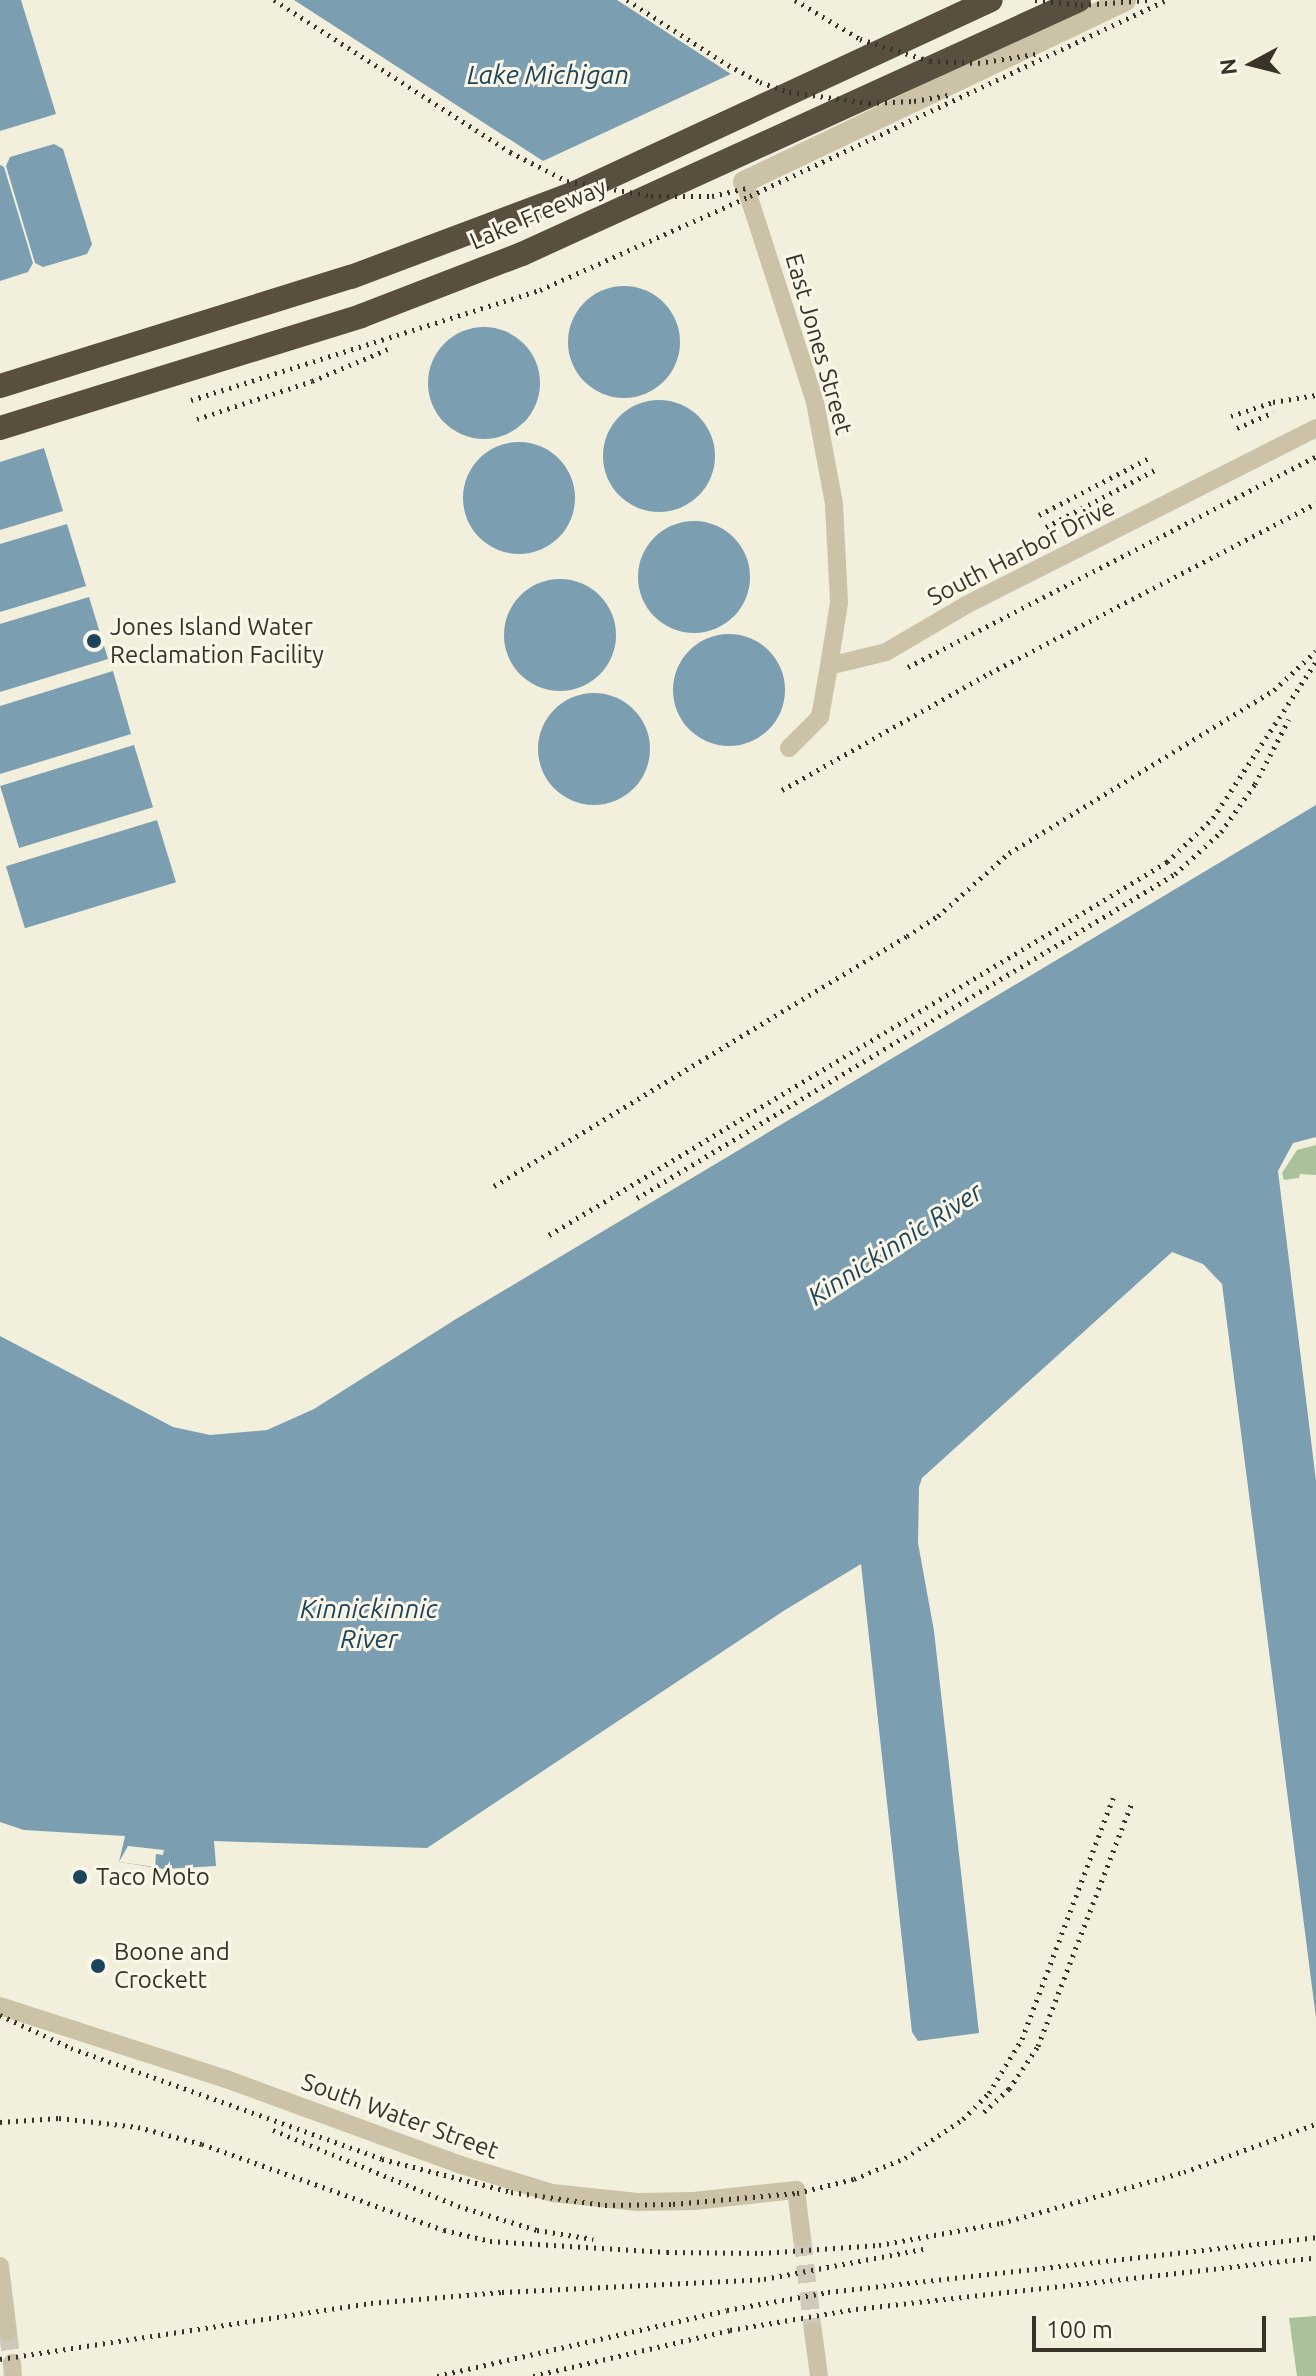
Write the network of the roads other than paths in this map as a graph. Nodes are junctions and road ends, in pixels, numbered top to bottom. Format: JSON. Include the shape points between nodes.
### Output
{"nodes":[{"id":1,"x":991,"y":0,"type":"edge"},
{"id":2,"x":1079,"y":0,"type":"edge"},
{"id":3,"x":1125,"y":0,"type":"edge"},
{"id":4,"x":744,"y":182,"type":"joint"},
{"id":5,"x":0,"y":386,"type":"edge"},
{"id":6,"x":0,"y":428,"type":"edge"},
{"id":7,"x":1316,"y":428,"type":"edge"},
{"id":8,"x":829,"y":666,"type":"junction"},
{"id":9,"x":789,"y":748,"type":"dead end"},
{"id":10,"x":0,"y":2006,"type":"edge"},
{"id":11,"x":802,"y":2238,"type":"tunnel mouth"},
{"id":12,"x":0,"y":2266,"type":"edge"},
{"id":13,"x":813,"y":2331,"type":"tunnel mouth"},
{"id":14,"x":8,"y":2332,"type":"dead end"},
{"id":15,"x":819,"y":2376,"type":"edge"}],
"edges":[{"from":1,"to":5,"type":"highway","name":"Lake Freeway","via":[[577,192],[351,277]]},
{"from":2,"to":6,"type":"highway","name":"Lake Freeway","via":[[522,254],[361,316]]},
{"from":3,"to":4,"type":"street"},
{"from":4,"to":8,"type":"street","name":"East Jones Street","via":[[815,402],[834,504],[839,603]]},
{"from":7,"to":8,"type":"street","name":"South Harbor Drive","via":[[966,605],[886,652]]},
{"from":8,"to":9,"type":"street","via":[[820,717]]},
{"from":10,"to":11,"type":"street","name":"South Water Street","via":[[552,2193],[638,2202],[796,2190]]},
{"from":12,"to":14,"type":"street"},
{"from":13,"to":15,"type":"street"}]}
